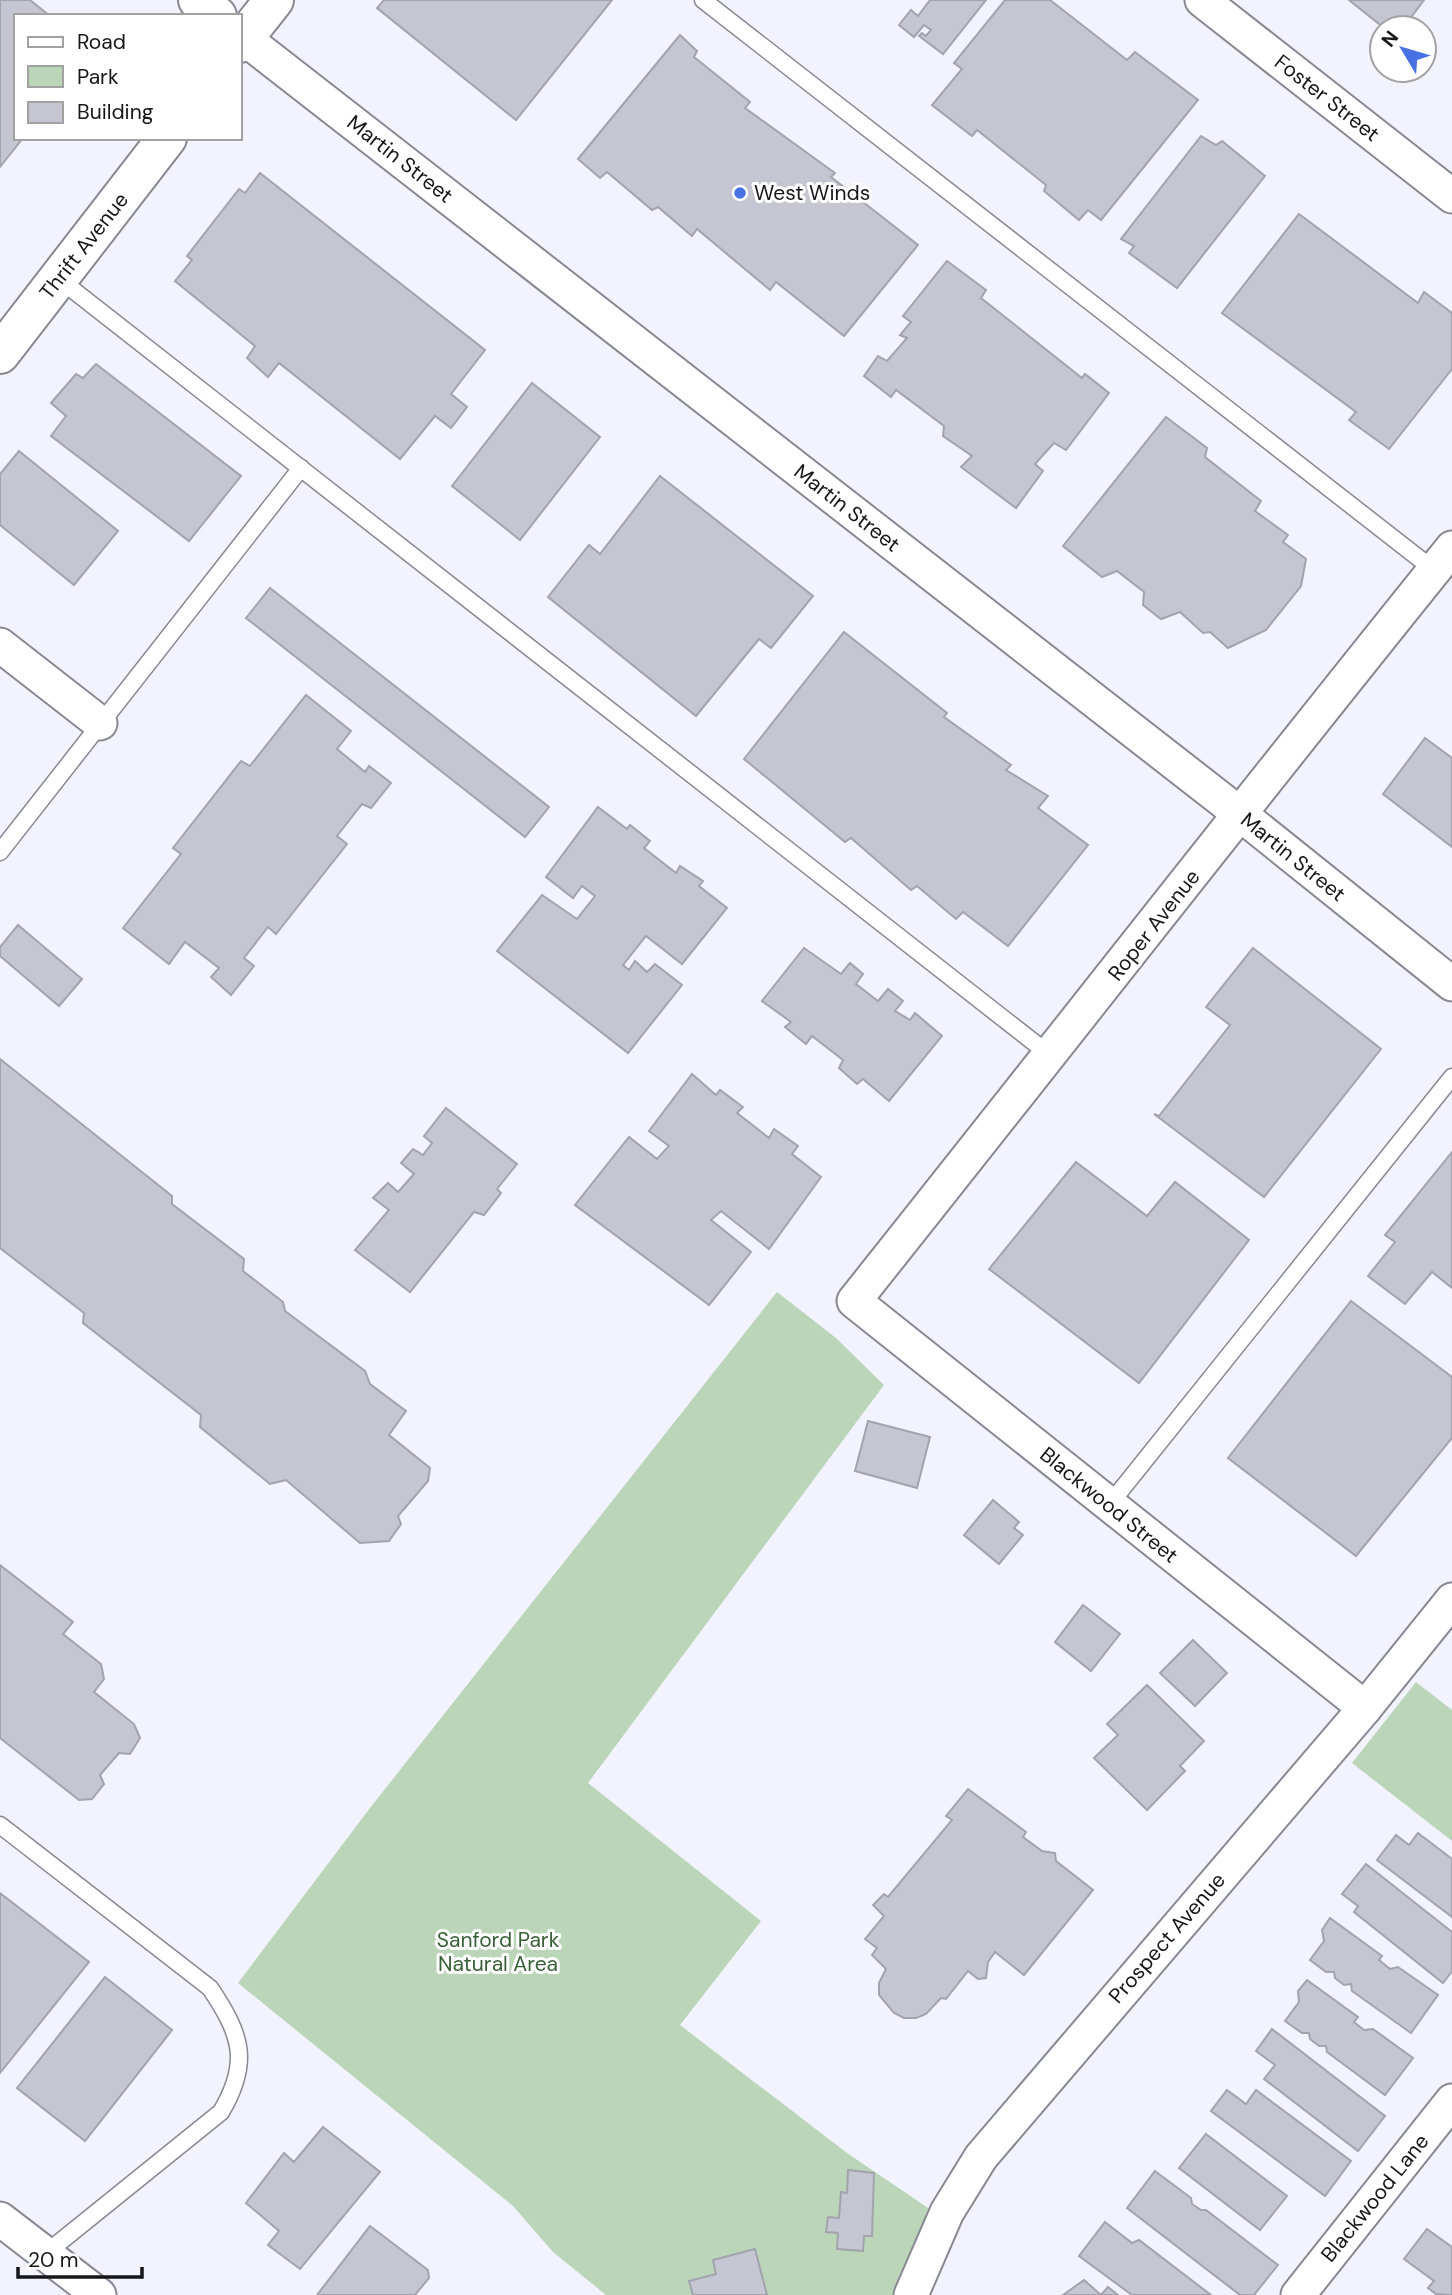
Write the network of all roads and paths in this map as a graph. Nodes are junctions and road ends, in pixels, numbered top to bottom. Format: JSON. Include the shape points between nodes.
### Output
{"nodes":[{"id":1,"x":198,"y":0,"type":"edge"},
{"id":2,"x":274,"y":0,"type":"edge"},
{"id":3,"x":703,"y":0,"type":"edge"},
{"id":4,"x":1202,"y":0,"type":"edge"},
{"id":5,"x":214,"y":14,"type":"edge"},
{"id":6,"x":242,"y":27,"type":"edge"},
{"id":7,"x":242,"y":38,"type":"edge"},
{"id":8,"x":165,"y":140,"type":"edge"},
{"id":9,"x":1452,"y":196,"type":"edge"},
{"id":10,"x":59,"y":279,"type":"junction"},
{"id":11,"x":0,"y":354,"type":"edge"},
{"id":12,"x":302,"y":468,"type":"junction"},
{"id":13,"x":1443,"y":559,"type":"edge"},
{"id":14,"x":0,"y":645,"type":"edge"},
{"id":15,"x":100,"y":723,"type":"junction"},
{"id":16,"x":1240,"y":814,"type":"junction"},
{"id":17,"x":0,"y":852,"type":"edge"},
{"id":18,"x":1452,"y":984,"type":"edge"},
{"id":19,"x":1050,"y":1055,"type":"junction"},
{"id":20,"x":1452,"y":1077,"type":"edge"},
{"id":21,"x":854,"y":1301,"type":"joint"},
{"id":22,"x":1109,"y":1505,"type":"junction"},
{"id":23,"x":1452,"y":1600,"type":"edge"},
{"id":24,"x":1365,"y":1708,"type":"junction"},
{"id":25,"x":0,"y":1825,"type":"edge"},
{"id":26,"x":1452,"y":2101,"type":"edge"},
{"id":27,"x":0,"y":2219,"type":"edge"},
{"id":28,"x":46,"y":2254,"type":"junction"},
{"id":29,"x":80,"y":2289,"type":"edge"},
{"id":30,"x":911,"y":2295,"type":"edge"},
{"id":31,"x":1298,"y":2295,"type":"edge"}],
"edges":[{"from":1,"to":5,"type":"street","name":"Martin Street"},
{"from":2,"to":6,"type":"street"},
{"from":3,"to":13,"type":"lane"},
{"from":4,"to":9,"type":"street","name":"Foster Street"},
{"from":7,"to":16,"type":"street","name":"Martin Street"},
{"from":8,"to":10,"type":"street","name":"Thrift Avenue"},
{"from":10,"to":11,"type":"street","name":"Thrift Avenue"},
{"from":10,"to":12,"type":"lane"},
{"from":12,"to":15,"type":"lane"},
{"from":12,"to":19,"type":"lane"},
{"from":13,"to":16,"type":"street","name":"Roper Avenue"},
{"from":14,"to":15,"type":"street"},
{"from":15,"to":17,"type":"lane"},
{"from":16,"to":18,"type":"street","name":"Martin Street"},
{"from":16,"to":19,"type":"street","name":"Roper Avenue"},
{"from":19,"to":21,"type":"street","name":"Roper Avenue"},
{"from":20,"to":22,"type":"lane"},
{"from":21,"to":22,"type":"street","name":"Blackwood Street"},
{"from":22,"to":24,"type":"street","name":"Blackwood Street"},
{"from":23,"to":24,"type":"street","name":"Prospect Avenue"},
{"from":24,"to":30,"type":"street","name":"Prospect Avenue","via":[[981,2157],[947,2212]]},
{"from":25,"to":28,"type":"lane","via":[[210,1988],[230,2018],[239,2053],[237,2084],[221,2112]]},
{"from":26,"to":31,"type":"street","name":"Blackwood Lane"},
{"from":27,"to":28,"type":"street"},
{"from":28,"to":29,"type":"street"}]}
